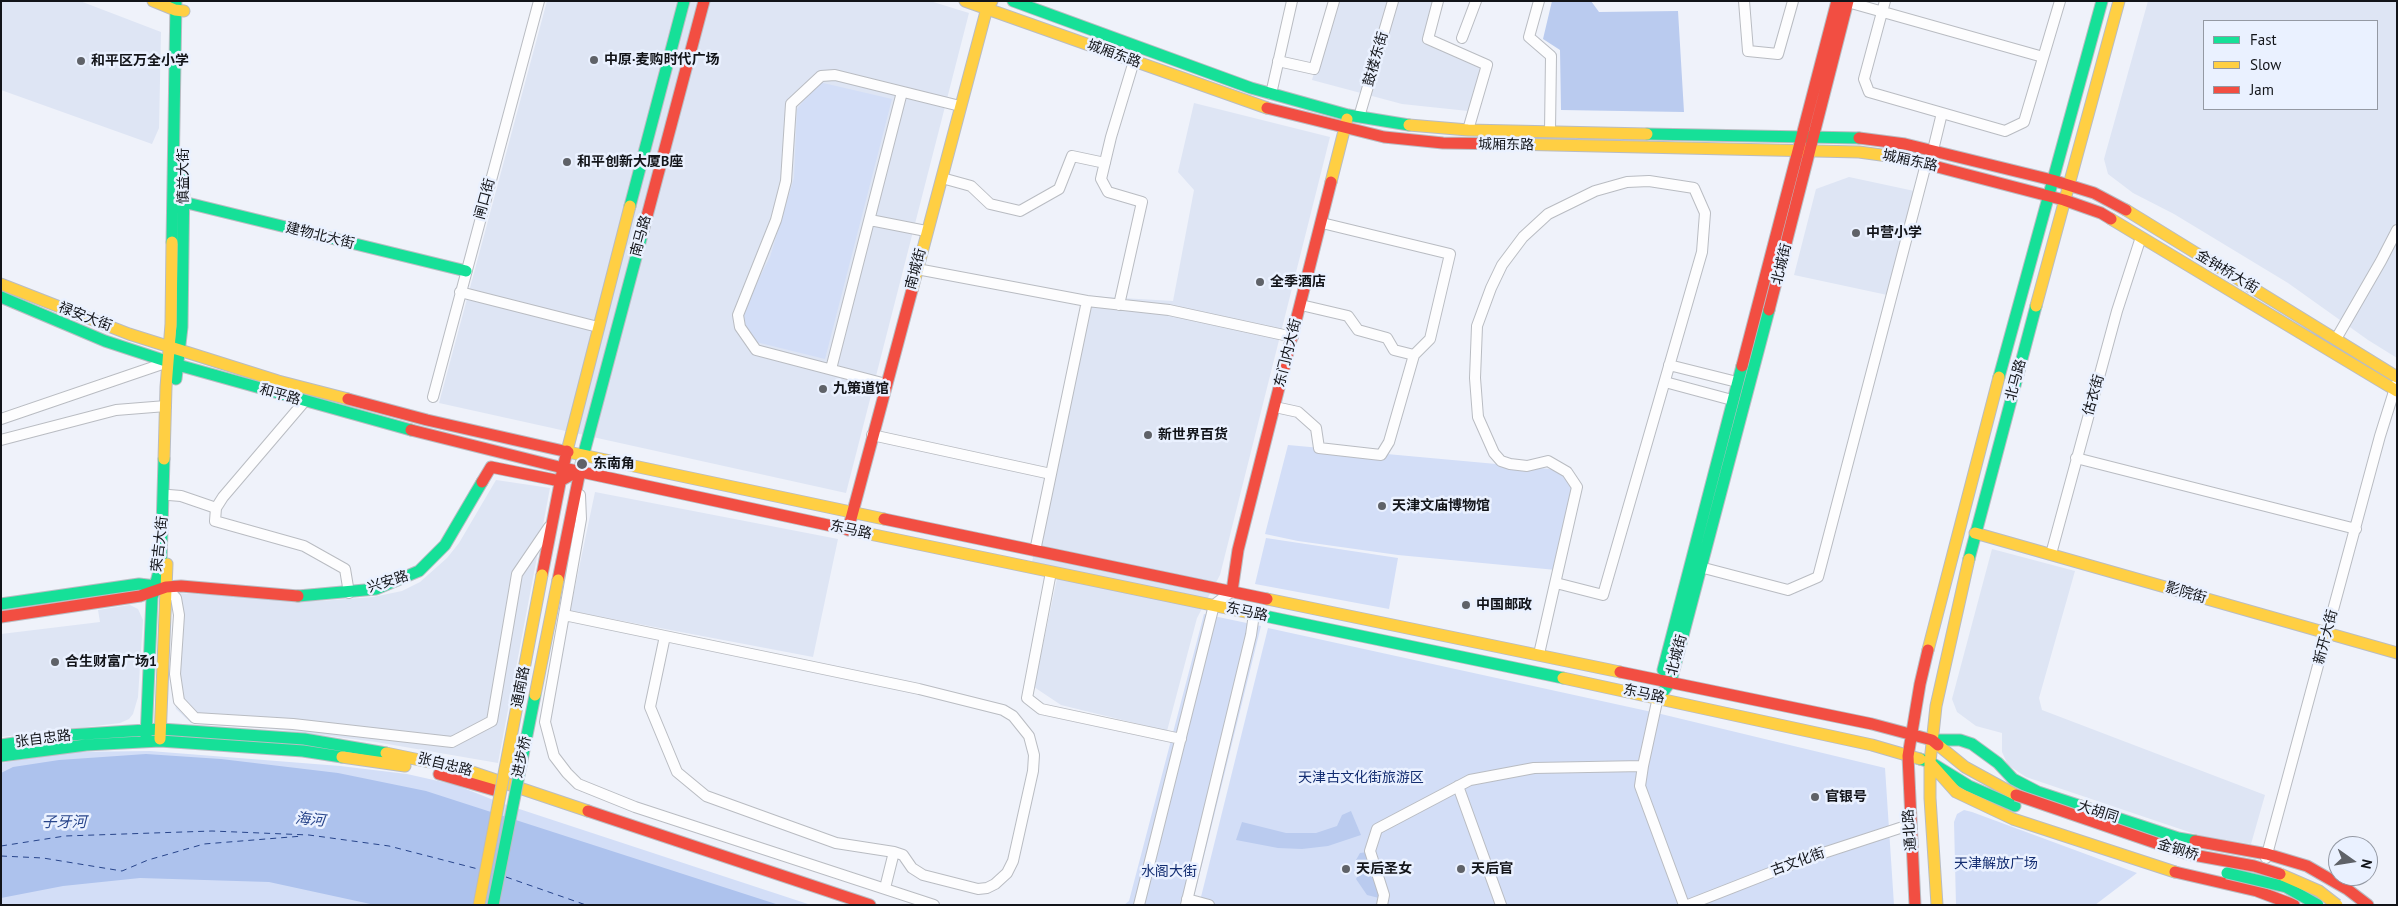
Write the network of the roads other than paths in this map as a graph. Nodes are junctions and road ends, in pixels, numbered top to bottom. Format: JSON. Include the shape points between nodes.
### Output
{"nodes":[{"id":1,"x":152,"y":1,"type":"edge"},
{"id":2,"x":539,"y":1,"type":"edge"},
{"id":3,"x":684,"y":1,"type":"edge"},
{"id":4,"x":704,"y":1,"type":"edge"},
{"id":5,"x":965,"y":1,"type":"edge"},
{"id":6,"x":1013,"y":1,"type":"edge"},
{"id":7,"x":1292,"y":1,"type":"edge"},
{"id":8,"x":1334,"y":1,"type":"edge"},
{"id":9,"x":1393,"y":1,"type":"edge"},
{"id":10,"x":1438,"y":1,"type":"edge"},
{"id":11,"x":1476,"y":1,"type":"edge"},
{"id":12,"x":1539,"y":1,"type":"edge"},
{"id":13,"x":1744,"y":1,"type":"edge"},
{"id":14,"x":1793,"y":1,"type":"edge"},
{"id":15,"x":1885,"y":1,"type":"edge"},
{"id":16,"x":2060,"y":1,"type":"edge"},
{"id":17,"x":2102,"y":1,"type":"edge"},
{"id":18,"x":2119,"y":1,"type":"edge"},
{"id":19,"x":1845,"y":2,"type":"edge"},
{"id":20,"x":988,"y":4,"type":"edge"},
{"id":21,"x":180,"y":6,"type":"edge"},
{"id":22,"x":1882,"y":12,"type":"junction"},
{"id":23,"x":2097,"y":17,"type":"junction"},
{"id":24,"x":2113,"y":21,"type":"junction"},
{"id":25,"x":1462,"y":38,"type":"dead end"},
{"id":26,"x":2043,"y":57,"type":"junction"},
{"id":27,"x":1134,"y":61,"type":"junction"},
{"id":28,"x":1278,"y":61,"type":"junction"},
{"id":29,"x":902,"y":92,"type":"junction"},
{"id":30,"x":1271,"y":94,"type":"junction"},
{"id":31,"x":960,"y":106,"type":"junction"},
{"id":32,"x":1942,"y":113,"type":"junction"},
{"id":33,"x":1353,"y":116,"type":"junction"},
{"id":34,"x":1344,"y":129,"type":"junction"},
{"id":35,"x":1468,"y":130,"type":"junction"},
{"id":36,"x":1550,"y":131,"type":"junction"},
{"id":37,"x":1808,"y":137,"type":"junction"},
{"id":38,"x":1933,"y":150,"type":"junction"},
{"id":39,"x":1805,"y":151,"type":"junction"},
{"id":40,"x":1105,"y":163,"type":"junction"},
{"id":41,"x":1926,"y":164,"type":"junction"},
{"id":42,"x":942,"y":178,"type":"junction"},
{"id":43,"x":2052,"y":180,"type":"junction"},
{"id":44,"x":2068,"y":185,"type":"junction"},
{"id":45,"x":2047,"y":196,"type":"junction"},
{"id":46,"x":2064,"y":200,"type":"junction"},
{"id":47,"x":179,"y":201,"type":"junction"},
{"id":48,"x":870,"y":220,"type":"junction"},
{"id":49,"x":1322,"y":223,"type":"junction"},
{"id":50,"x":2397,"y":230,"type":"edge"},
{"id":51,"x":926,"y":231,"type":"junction"},
{"id":52,"x":2140,"y":237,"type":"junction"},
{"id":53,"x":917,"y":269,"type":"junction"},
{"id":54,"x":466,"y":271,"type":"junction"},
{"id":55,"x":1,"y":284,"type":"edge"},
{"id":56,"x":460,"y":292,"type":"junction"},
{"id":57,"x":1,"y":298,"type":"edge"},
{"id":58,"x":1087,"y":301,"type":"junction"},
{"id":59,"x":1119,"y":305,"type":"junction"},
{"id":60,"x":1301,"y":305,"type":"junction"},
{"id":61,"x":598,"y":328,"type":"junction"},
{"id":62,"x":1293,"y":337,"type":"junction"},
{"id":63,"x":2336,"y":339,"type":"junction"},
{"id":64,"x":175,"y":348,"type":"junction"},
{"id":65,"x":1414,"y":355,"type":"junction"},
{"id":66,"x":173,"y":364,"type":"junction"},
{"id":67,"x":1670,"y":365,"type":"junction"},
{"id":68,"x":831,"y":369,"type":"junction"},
{"id":69,"x":2397,"y":377,"type":"edge"},
{"id":70,"x":1665,"y":382,"type":"junction"},
{"id":71,"x":1737,"y":382,"type":"junction"},
{"id":72,"x":886,"y":384,"type":"junction"},
{"id":73,"x":2396,"y":388,"type":"edge"},
{"id":74,"x":433,"y":397,"type":"dead end"},
{"id":75,"x":1732,"y":400,"type":"junction"},
{"id":76,"x":304,"y":402,"type":"junction"},
{"id":77,"x":166,"y":406,"type":"junction"},
{"id":78,"x":1275,"y":407,"type":"junction"},
{"id":79,"x":1,"y":419,"type":"edge"},
{"id":80,"x":872,"y":435,"type":"junction"},
{"id":81,"x":1,"y":440,"type":"edge"},
{"id":82,"x":568,"y":452,"type":"junction"},
{"id":83,"x":583,"y":455,"type":"junction"},
{"id":84,"x":2076,"y":458,"type":"junction"},
{"id":85,"x":563,"y":468,"type":"junction"},
{"id":86,"x":580,"y":471,"type":"junction"},
{"id":87,"x":1051,"y":474,"type":"junction"},
{"id":88,"x":560,"y":481,"type":"junction"},
{"id":89,"x":169,"y":495,"type":"junction"},
{"id":90,"x":216,"y":508,"type":"junction"},
{"id":91,"x":853,"y":512,"type":"junction"},
{"id":92,"x":551,"y":524,"type":"junction"},
{"id":93,"x":848,"y":530,"type":"junction"},
{"id":94,"x":2356,"y":530,"type":"junction"},
{"id":95,"x":1975,"y":534,"type":"junction"},
{"id":96,"x":1035,"y":551,"type":"junction"},
{"id":97,"x":2050,"y":554,"type":"junction"},
{"id":98,"x":1700,"y":567,"type":"junction"},
{"id":99,"x":1051,"y":572,"type":"junction"},
{"id":100,"x":1556,"y":583,"type":"junction"},
{"id":101,"x":158,"y":588,"type":"junction"},
{"id":102,"x":1232,"y":591,"type":"junction"},
{"id":103,"x":349,"y":593,"type":"junction"},
{"id":104,"x":1,"y":604,"type":"edge"},
{"id":105,"x":1214,"y":605,"type":"junction"},
{"id":106,"x":1254,"y":614,"type":"junction"},
{"id":107,"x":564,"y":615,"type":"junction"},
{"id":108,"x":1,"y":617,"type":"edge"},
{"id":109,"x":2326,"y":633,"type":"junction"},
{"id":110,"x":665,"y":636,"type":"junction"},
{"id":111,"x":2397,"y":652,"type":"edge"},
{"id":112,"x":1539,"y":654,"type":"junction"},
{"id":113,"x":1665,"y":680,"type":"junction"},
{"id":114,"x":1658,"y":697,"type":"junction"},
{"id":115,"x":1910,"y":734,"type":"junction"},
{"id":116,"x":146,"y":735,"type":"junction"},
{"id":117,"x":160,"y":735,"type":"junction"},
{"id":118,"x":1181,"y":739,"type":"junction"},
{"id":119,"x":1932,"y":740,"type":"junction"},
{"id":120,"x":1,"y":745,"type":"edge"},
{"id":121,"x":1,"y":756,"type":"edge"},
{"id":122,"x":1908,"y":756,"type":"junction"},
{"id":123,"x":1930,"y":762,"type":"junction"},
{"id":124,"x":1643,"y":766,"type":"junction"},
{"id":125,"x":1458,"y":786,"type":"junction"},
{"id":126,"x":2016,"y":801,"type":"junction"},
{"id":127,"x":1909,"y":825,"type":"junction"},
{"id":128,"x":894,"y":852,"type":"junction"},
{"id":129,"x":2267,"y":854,"type":"junction"},
{"id":130,"x":885,"y":888,"type":"junction"},
{"id":131,"x":2257,"y":891,"type":"junction"},
{"id":132,"x":1186,"y":902,"type":"edge"},
{"id":133,"x":2290,"y":904,"type":"edge"},
{"id":134,"x":479,"y":905,"type":"edge"},
{"id":135,"x":493,"y":905,"type":"edge"},
{"id":136,"x":836,"y":905,"type":"edge"},
{"id":137,"x":870,"y":905,"type":"edge"},
{"id":138,"x":934,"y":905,"type":"edge"},
{"id":139,"x":1139,"y":905,"type":"edge"},
{"id":140,"x":1209,"y":905,"type":"edge"},
{"id":141,"x":1382,"y":905,"type":"edge"},
{"id":142,"x":1500,"y":905,"type":"edge"},
{"id":143,"x":1686,"y":905,"type":"edge"},
{"id":144,"x":1915,"y":905,"type":"edge"},
{"id":145,"x":1937,"y":905,"type":"edge"},
{"id":146,"x":2318,"y":905,"type":"edge"},
{"id":147,"x":2337,"y":905,"type":"edge"},
{"id":148,"x":2368,"y":905,"type":"edge"}],
"edges":[{"from":1,"to":21,"type":"street"},
{"from":2,"to":54,"type":"street","name":"闸口街"},
{"from":3,"to":61,"type":"street","name":"南马路"},
{"from":4,"to":83,"type":"street","name":"南马路"},
{"from":5,"to":20,"type":"street","name":"城厢东路"},
{"from":6,"to":30,"type":"street","name":"城厢东路"},
{"from":7,"to":28,"type":"street"},
{"from":8,"to":28,"type":"street","via":[[1314,69]]},
{"from":9,"to":33,"type":"street","name":"鼓楼东街"},
{"from":10,"to":35,"type":"street","via":[[1428,39],[1486,65]]},
{"from":11,"to":25,"type":"street"},
{"from":12,"to":36,"type":"street","via":[[1529,37],[1551,56]]},
{"from":13,"to":14,"type":"street","via":[[1748,51],[1778,54]]},
{"from":15,"to":22,"type":"street"},
{"from":16,"to":26,"type":"street"},
{"from":17,"to":23,"type":"street","name":"北马路"},
{"from":18,"to":24,"type":"street","name":"北马路"},
{"from":19,"to":22,"type":"street"},
{"from":19,"to":37,"type":"street","name":"北城街"},
{"from":20,"to":27,"type":"street","name":"城厢东路"},
{"from":20,"to":31,"type":"street","name":"南城街"},
{"from":21,"to":47,"type":"street","name":"慎益大街"},
{"from":22,"to":26,"type":"street"},
{"from":22,"to":32,"type":"street","via":[[1864,80],[1869,92]]},
{"from":23,"to":24,"type":"street"},
{"from":23,"to":43,"type":"street","name":"北马路"},
{"from":24,"to":44,"type":"street","name":"北马路"},
{"from":26,"to":32,"type":"street","via":[[2024,122],[2004,131]]},
{"from":27,"to":34,"type":"street","name":"城厢东路","via":[[1258,106]]},
{"from":27,"to":40,"type":"street"},
{"from":28,"to":30,"type":"street"},
{"from":29,"to":31,"type":"street"},
{"from":29,"to":48,"type":"street"},
{"from":29,"to":68,"type":"street","via":[[835,75],[821,76],[791,104],[786,181],[776,220],[738,316],[740,327],[756,350]]},
{"from":30,"to":33,"type":"street","name":"城厢东路"},
{"from":31,"to":42,"type":"street","name":"南城街"},
{"from":32,"to":38,"type":"street"},
{"from":33,"to":34,"type":"street","name":"东门内大街"},
{"from":33,"to":35,"type":"street","name":"城厢东路","via":[[1424,128]]},
{"from":34,"to":39,"type":"street","name":"城厢东路","via":[[1443,143]]},
{"from":34,"to":49,"type":"street","name":"东门内大街"},
{"from":35,"to":36,"type":"street","name":"城厢东路"},
{"from":36,"to":37,"type":"street","name":"城厢东路"},
{"from":37,"to":38,"type":"street","name":"城厢东路","via":[[1879,140]]},
{"from":37,"to":39,"type":"street","name":"北城街"},
{"from":38,"to":43,"type":"street","name":"城厢东路"},
{"from":39,"to":41,"type":"street","name":"城厢东路","via":[[1859,152]]},
{"from":39,"to":71,"type":"street","name":"北城街"},
{"from":39,"to":98,"type":"street","name":"北城街"},
{"from":40,"to":42,"type":"street","via":[[1072,156],[1059,189],[1020,210],[990,204],[971,186]]},
{"from":40,"to":59,"type":"street","via":[[1101,179],[1108,192],[1142,202]]},
{"from":41,"to":45,"type":"street","name":"城厢东路"},
{"from":41,"to":98,"type":"street","via":[[1818,578],[1788,590]]},
{"from":42,"to":51,"type":"street","name":"南城街"},
{"from":43,"to":44,"type":"street","name":"金钟桥大街"},
{"from":43,"to":45,"type":"street","name":"北马路"},
{"from":44,"to":46,"type":"street","name":"北马路"},
{"from":44,"to":63,"type":"street","name":"金钟桥大街","via":[[2108,199]]},
{"from":45,"to":46,"type":"street","name":"城厢东路"},
{"from":45,"to":115,"type":"street","name":"北马路","via":[[1954,544]]},
{"from":46,"to":52,"type":"street","name":"金钟桥大街","via":[[2101,213]]},
{"from":46,"to":95,"type":"street","name":"北马路"},
{"from":47,"to":54,"type":"street","name":"建物北大街"},
{"from":47,"to":64,"type":"street","name":"慎益大街"},
{"from":48,"to":51,"type":"street"},
{"from":48,"to":68,"type":"street"},
{"from":49,"to":60,"type":"street","name":"东门内大街"},
{"from":49,"to":65,"type":"street","via":[[1450,254],[1430,339]]},
{"from":50,"to":63,"type":"street"},
{"from":51,"to":53,"type":"street","name":"南城街"},
{"from":52,"to":73,"type":"street","name":"金钟桥大街"},
{"from":52,"to":84,"type":"street","name":"估衣街"},
{"from":53,"to":58,"type":"street"},
{"from":53,"to":72,"type":"street","name":"南城街"},
{"from":54,"to":56,"type":"street","name":"闸口街"},
{"from":55,"to":64,"type":"street","name":"禄安大街","via":[[129,334]]},
{"from":56,"to":61,"type":"street"},
{"from":56,"to":74,"type":"street","name":"闸口街"},
{"from":57,"to":66,"type":"street","name":"禄安大街","via":[[105,341]]},
{"from":58,"to":59,"type":"street"},
{"from":58,"to":87,"type":"street"},
{"from":59,"to":62,"type":"street","via":[[1169,310]]},
{"from":60,"to":62,"type":"street","name":"东门内大街"},
{"from":60,"to":65,"type":"street","via":[[1348,316],[1358,330],[1387,338],[1394,350]]},
{"from":61,"to":82,"type":"street","name":"南马路"},
{"from":62,"to":78,"type":"street","name":"东门内大街"},
{"from":63,"to":69,"type":"street","name":"金钟桥大街"},
{"from":64,"to":66,"type":"street","name":"荣吉大街"},
{"from":64,"to":82,"type":"street","name":"和平路","via":[[278,381]]},
{"from":65,"to":78,"type":"street","via":[[1389,442],[1381,455],[1319,448],[1316,428],[1298,412]]},
{"from":66,"to":76,"type":"street","name":"和平路"},
{"from":66,"to":77,"type":"street","name":"荣吉大街"},
{"from":66,"to":79,"type":"street"},
{"from":66,"to":89,"type":"street","name":"荣吉大街"},
{"from":67,"to":70,"type":"street"},
{"from":67,"to":71,"type":"street"},
{"from":67,"to":100,"type":"street","via":[[1702,252],[1705,213],[1694,188],[1649,181],[1627,182],[1595,191],[1548,214],[1523,237],[1502,265],[1478,326],[1475,378],[1478,416],[1494,453],[1501,461],[1527,466],[1548,461],[1574,480],[1577,487],[1575,502]]},
{"from":68,"to":72,"type":"street"},
{"from":70,"to":75,"type":"street"},
{"from":70,"to":100,"type":"street","via":[[1603,596]]},
{"from":71,"to":75,"type":"street","name":"北城街"},
{"from":72,"to":80,"type":"street","name":"南城街"},
{"from":73,"to":94,"type":"street","name":"新开大街"},
{"from":75,"to":113,"type":"street","name":"北城街"},
{"from":76,"to":85,"type":"street","name":"和平路"},
{"from":76,"to":90,"type":"street"},
{"from":77,"to":81,"type":"street","via":[[116,410]]},
{"from":77,"to":101,"type":"street","name":"荣吉大街"},
{"from":78,"to":102,"type":"street","name":"东门内大街","via":[[1238,550]]},
{"from":80,"to":87,"type":"street"},
{"from":80,"to":91,"type":"street","name":"南城街"},
{"from":82,"to":83,"type":"street","name":"东马路"},
{"from":82,"to":85,"type":"street","name":"南马路"},
{"from":83,"to":86,"type":"street","name":"南马路"},
{"from":83,"to":91,"type":"street","name":"东马路"},
{"from":84,"to":94,"type":"street"},
{"from":84,"to":97,"type":"street","name":"估衣街"},
{"from":85,"to":86,"type":"street","name":"东马路"},
{"from":85,"to":88,"type":"street","name":"通南路"},
{"from":86,"to":88,"type":"street"},
{"from":86,"to":93,"type":"street","name":"东马路"},
{"from":86,"to":107,"type":"street","via":[[581,519]]},
{"from":86,"to":135,"type":"street","name":"进步桥","bridge":true},
{"from":87,"to":96,"type":"street"},
{"from":88,"to":92,"type":"street","name":"通南路"},
{"from":88,"to":103,"type":"street","name":"兴安路","via":[[491,467],[445,545],[429,563],[399,582]]},
{"from":89,"to":90,"type":"street","via":[[182,496]]},
{"from":89,"to":101,"type":"street","name":"荣吉大街"},
{"from":90,"to":103,"type":"street","via":[[215,521],[304,546],[345,569]]},
{"from":91,"to":93,"type":"street","name":"南城街"},
{"from":91,"to":96,"type":"street","name":"东马路"},
{"from":92,"to":101,"type":"street","name":"张自忠路","via":[[517,574],[492,721],[452,742],[293,724],[196,718],[179,701],[175,674],[179,615],[176,598]]},
{"from":92,"to":134,"type":"street","name":"通南路","bridge":true},
{"from":93,"to":99,"type":"street","name":"东马路"},
{"from":94,"to":109,"type":"street","name":"新开大街"},
{"from":95,"to":97,"type":"street","name":"影院街"},
{"from":95,"to":119,"type":"street","name":"北马路","via":[[1939,692]]},
{"from":96,"to":102,"type":"street","name":"东马路"},
{"from":97,"to":109,"type":"street","name":"影院街"},
{"from":98,"to":113,"type":"street","name":"北城街"},
{"from":99,"to":105,"type":"street","name":"东马路"},
{"from":99,"to":118,"type":"street","via":[[1027,698],[1041,709]]},
{"from":100,"to":112,"type":"street"},
{"from":101,"to":103,"type":"street","name":"兴安路","via":[[191,586],[300,596]]},
{"from":101,"to":104,"type":"street","name":"兴安路","via":[[139,584]]},
{"from":101,"to":108,"type":"street","name":"兴安路","via":[[140,596]]},
{"from":101,"to":116,"type":"street","name":"荣吉大街","via":[[150,634]]},
{"from":101,"to":117,"type":"street","name":"荣吉大街"},
{"from":102,"to":105,"type":"street"},
{"from":102,"to":106,"type":"street"},
{"from":102,"to":112,"type":"street","name":"东马路"},
{"from":105,"to":106,"type":"street","name":"东马路"},
{"from":105,"to":118,"type":"street"},
{"from":106,"to":114,"type":"street","name":"东马路"},
{"from":106,"to":132,"type":"street","via":[[1252,635]]},
{"from":107,"to":110,"type":"street"},
{"from":107,"to":130,"type":"street","via":[[545,722],[554,756],[578,784],[635,808]]},
{"from":109,"to":111,"type":"street","name":"影院街"},
{"from":109,"to":129,"type":"street","name":"新开大街"},
{"from":110,"to":128,"type":"street","via":[[650,707],[677,772],[706,796],[836,843]]},
{"from":110,"to":128,"type":"street","via":[[989,704],[1013,716],[1029,736],[1034,755],[1033,771],[1007,873],[995,884],[978,889],[923,874],[912,868],[903,855]]},
{"from":112,"to":113,"type":"street","name":"东马路"},
{"from":113,"to":114,"type":"street","name":"北城街"},
{"from":113,"to":115,"type":"street","name":"东马路"},
{"from":114,"to":122,"type":"street","name":"东马路"},
{"from":114,"to":124,"type":"street"},
{"from":115,"to":119,"type":"street","name":"东马路"},
{"from":115,"to":122,"type":"street","name":"北马路"},
{"from":116,"to":117,"type":"street","name":"张自忠路"},
{"from":116,"to":120,"type":"street","name":"张自忠路","via":[[69,735]]},
{"from":116,"to":121,"type":"street","name":"张自忠路"},
{"from":117,"to":136,"type":"street","name":"张自忠路","via":[[303,751],[406,766],[458,778]]},
{"from":117,"to":137,"type":"street","name":"张自忠路","via":[[222,732],[304,739],[464,769]]},
{"from":118,"to":139,"type":"street"},
{"from":119,"to":123,"type":"street","name":"北马路"},
{"from":119,"to":126,"type":"street"},
{"from":119,"to":129,"type":"street","name":"大胡同","via":[[1960,740],[1972,744],[2013,779],[2038,792],[2178,838]]},
{"from":122,"to":123,"type":"street","name":"东马路"},
{"from":122,"to":127,"type":"street","name":"通北路"},
{"from":123,"to":126,"type":"street","via":[[1969,786]]},
{"from":123,"to":131,"type":"street","via":[[1956,792],[2004,816],[2183,875]]},
{"from":123,"to":145,"type":"street","name":"通北路"},
{"from":124,"to":125,"type":"street","via":[[1534,768],[1470,780]]},
{"from":124,"to":143,"type":"street","via":[[1640,786]]},
{"from":125,"to":141,"type":"street","via":[[1376,829],[1370,851],[1384,895]]},
{"from":125,"to":142,"type":"street"},
{"from":126,"to":146,"type":"street","name":"金钢桥","bridge":true,"via":[[2154,854],[2272,883]]},
{"from":126,"to":147,"type":"street","name":"金钢桥","bridge":true,"via":[[2188,854],[2281,874],[2319,891]]},
{"from":127,"to":143,"type":"street","name":"古文化街","via":[[1808,858]]},
{"from":127,"to":144,"type":"street","name":"通北路"},
{"from":128,"to":130,"type":"street"},
{"from":129,"to":131,"type":"street","name":"新开大街"},
{"from":129,"to":148,"type":"street","name":"大胡同","via":[[2307,866]]},
{"from":130,"to":138,"type":"street"},
{"from":131,"to":133,"type":"street"},
{"from":132,"to":140,"type":"street"}]}
